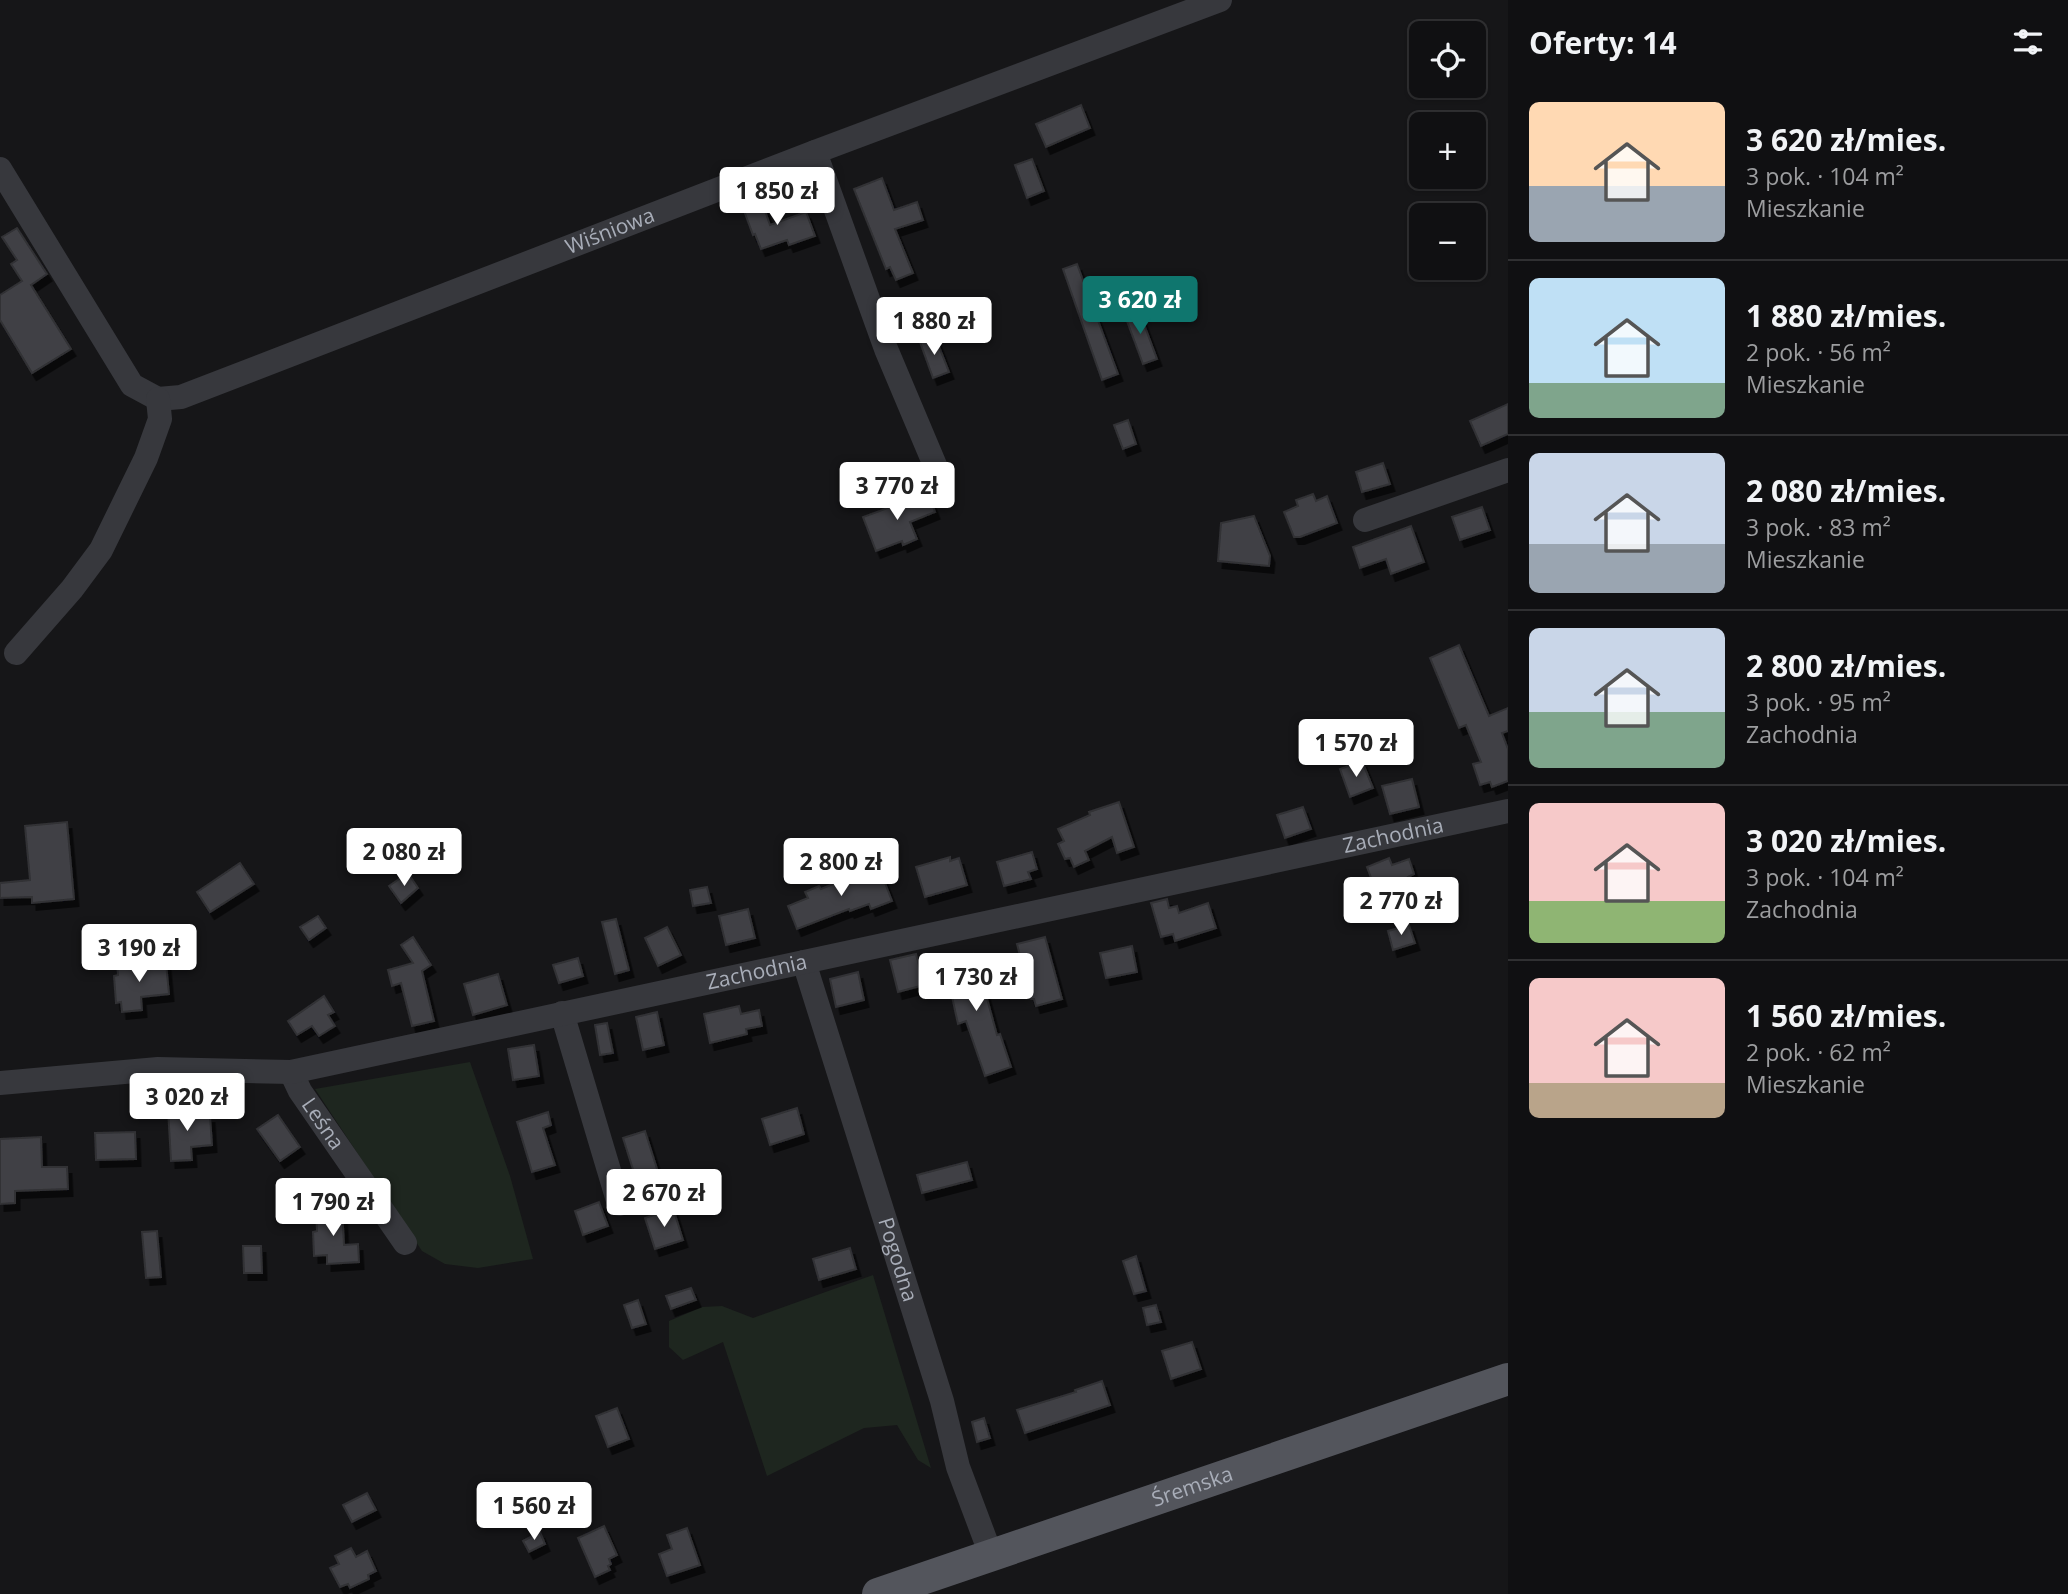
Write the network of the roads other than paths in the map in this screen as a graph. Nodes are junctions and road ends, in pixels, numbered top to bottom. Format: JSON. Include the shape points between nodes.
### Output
{"nodes":[{"id":1,"x":1220,"y":0,"type":"edge"},
{"id":2,"x":816,"y":152,"type":"junction"},
{"id":3,"x":0,"y":169,"type":"edge"},
{"id":4,"x":158,"y":399,"type":"junction"},
{"id":5,"x":937,"y":470,"type":"dead end"},
{"id":6,"x":1508,"y":470,"type":"edge"},
{"id":7,"x":1365,"y":520,"type":"dead end"},
{"id":8,"x":16,"y":653,"type":"dead end"},
{"id":9,"x":1508,"y":811,"type":"edge"},
{"id":10,"x":804,"y":962,"type":"junction"},
{"id":11,"x":562,"y":1013,"type":"junction"},
{"id":12,"x":291,"y":1072,"type":"junction"},
{"id":13,"x":0,"y":1083,"type":"edge"},
{"id":14,"x":619,"y":1204,"type":"dead end"},
{"id":15,"x":405,"y":1243,"type":"dead end"},
{"id":16,"x":1508,"y":1379,"type":"edge"},
{"id":17,"x":991,"y":1555,"type":"junction"},
{"id":18,"x":878,"y":1594,"type":"edge"}],
"edges":[{"from":1,"to":2,"type":"street","name":"Wiśniowa"},
{"from":2,"to":4,"type":"street","name":"Wiśniowa","via":[[181,397]]},
{"from":2,"to":5,"type":"street","via":[[886,349]]},
{"from":3,"to":4,"type":"street","via":[[132,385]]},
{"from":4,"to":8,"type":"street","via":[[160,419],[146,458],[101,550]]},
{"from":6,"to":7,"type":"street"},
{"from":9,"to":10,"type":"street","name":"Zachodnia"},
{"from":10,"to":11,"type":"street","name":"Zachodnia"},
{"from":10,"to":17,"type":"street","name":"Pogodna","via":[[942,1401],[958,1467]]},
{"from":11,"to":12,"type":"street","name":"Zachodnia"},
{"from":11,"to":14,"type":"street"},
{"from":12,"to":13,"type":"street","name":"Zachodnia","via":[[158,1069]]},
{"from":12,"to":15,"type":"street","name":"Leśna"},
{"from":16,"to":17,"type":"main road","name":"Śremska"},
{"from":17,"to":18,"type":"main road","name":"Śremska"}]}
